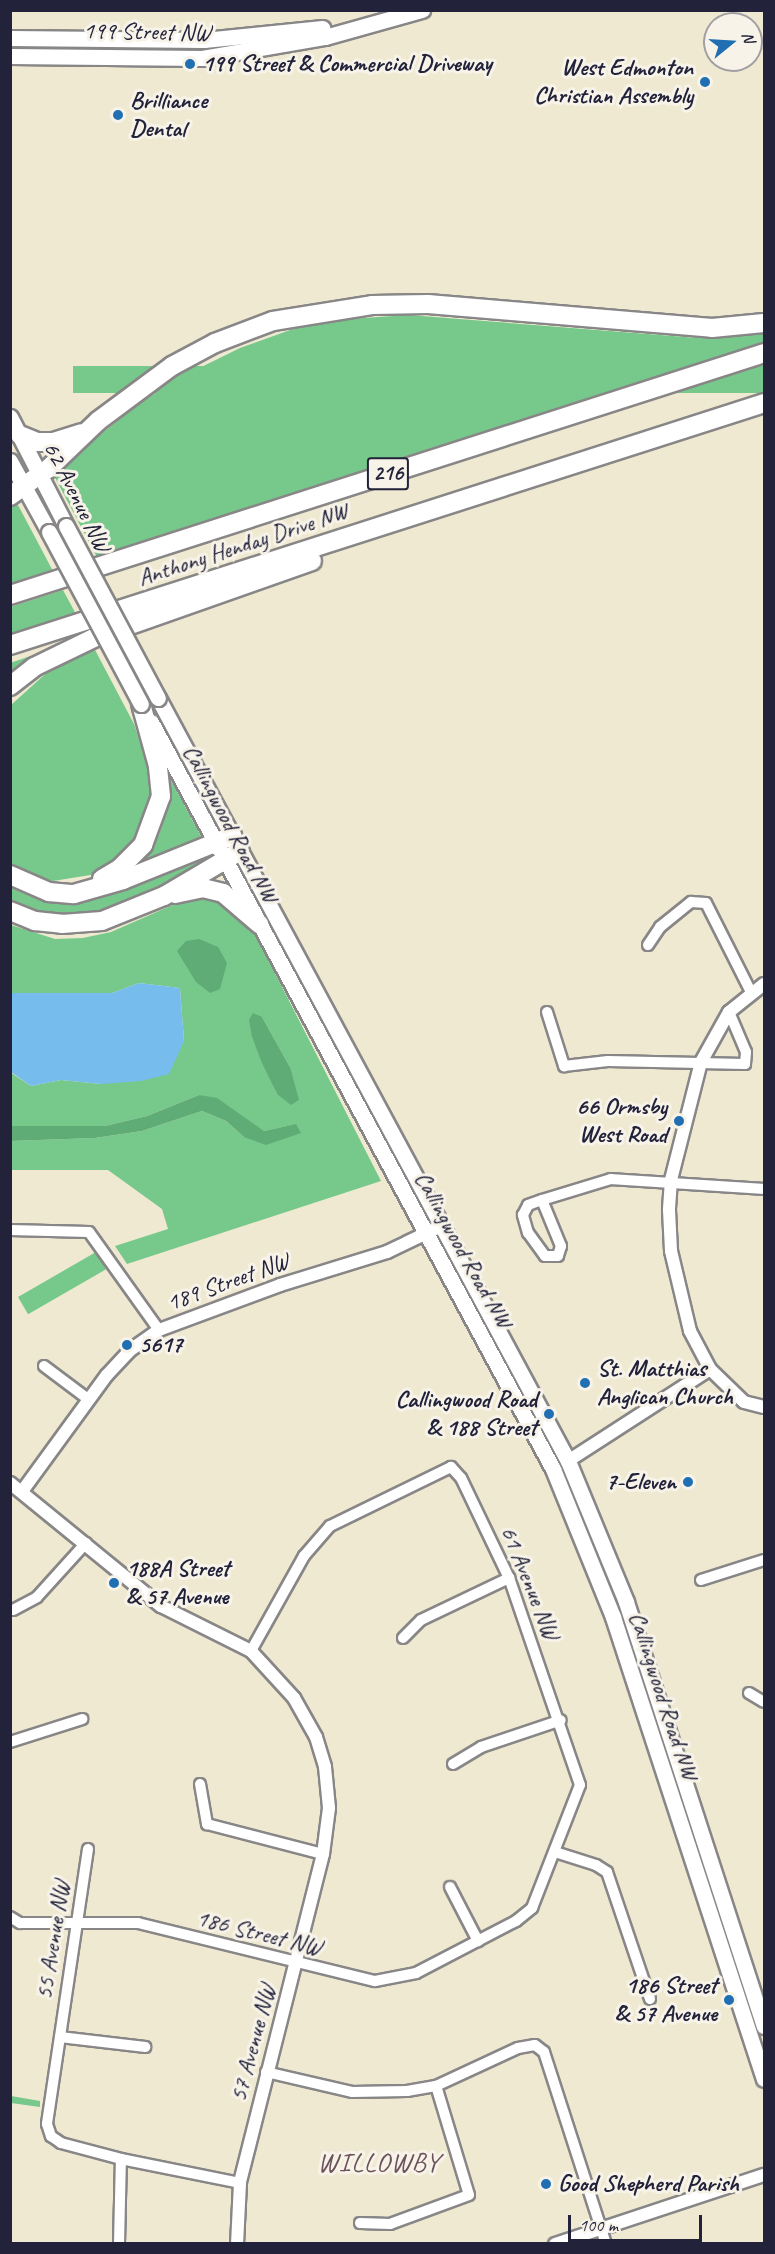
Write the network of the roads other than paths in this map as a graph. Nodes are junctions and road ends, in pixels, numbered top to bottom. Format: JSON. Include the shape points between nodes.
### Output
{"nodes":[{"id":1,"x":396,"y":10,"type":"edge"},
{"id":2,"x":422,"y":10,"type":"edge"},
{"id":3,"x":10,"y":38,"type":"edge"},
{"id":4,"x":10,"y":56,"type":"edge"},
{"id":5,"x":765,"y":323,"type":"edge"},
{"id":6,"x":765,"y":353,"type":"edge"},
{"id":7,"x":765,"y":403,"type":"edge"},
{"id":8,"x":10,"y":417,"type":"edge"},
{"id":9,"x":86,"y":431,"type":"junction"},
{"id":10,"x":20,"y":435,"type":"junction"},
{"id":11,"x":10,"y":461,"type":"edge"},
{"id":12,"x":39,"y":475,"type":"junction"},
{"id":13,"x":17,"y":491,"type":"edge"},
{"id":14,"x":398,"y":521,"type":"junction"},
{"id":15,"x":10,"y":596,"type":"edge"},
{"id":16,"x":10,"y":645,"type":"edge"},
{"id":17,"x":10,"y":686,"type":"edge"},
{"id":18,"x":149,"y":701,"type":"junction"},
{"id":19,"x":228,"y":848,"type":"junction"},
{"id":20,"x":10,"y":875,"type":"edge"},
{"id":21,"x":74,"y":894,"type":"junction"},
{"id":22,"x":165,"y":896,"type":"junction"},
{"id":23,"x":10,"y":911,"type":"edge"},
{"id":24,"x":259,"y":924,"type":"junction"},
{"id":25,"x":648,"y":945,"type":"dead end"},
{"id":26,"x":765,"y":984,"type":"edge"},
{"id":27,"x":752,"y":992,"type":"junction"},
{"id":28,"x":547,"y":1012,"type":"dead end"},
{"id":29,"x":729,"y":1012,"type":"junction"},
{"id":30,"x":700,"y":1062,"type":"junction"},
{"id":31,"x":671,"y":1180,"type":"junction"},
{"id":32,"x":765,"y":1189,"type":"edge"},
{"id":33,"x":542,"y":1200,"type":"junction"},
{"id":34,"x":441,"y":1226,"type":"junction"},
{"id":35,"x":10,"y":1230,"type":"edge"},
{"id":36,"x":427,"y":1233,"type":"junction"},
{"id":37,"x":159,"y":1330,"type":"junction"},
{"id":38,"x":44,"y":1366,"type":"dead end"},
{"id":39,"x":710,"y":1369,"type":"junction"},
{"id":40,"x":88,"y":1399,"type":"junction"},
{"id":41,"x":765,"y":1407,"type":"edge"},
{"id":42,"x":568,"y":1461,"type":"junction"},
{"id":43,"x":553,"y":1469,"type":"junction"},
{"id":44,"x":10,"y":1483,"type":"edge"},
{"id":45,"x":23,"y":1490,"type":"junction"},
{"id":46,"x":86,"y":1543,"type":"junction"},
{"id":47,"x":765,"y":1560,"type":"edge"},
{"id":48,"x":509,"y":1578,"type":"junction"},
{"id":49,"x":701,"y":1580,"type":"dead end"},
{"id":50,"x":13,"y":1610,"type":"dead end"},
{"id":51,"x":403,"y":1638,"type":"dead end"},
{"id":52,"x":251,"y":1651,"type":"junction"},
{"id":53,"x":749,"y":1693,"type":"dead end"},
{"id":54,"x":765,"y":1702,"type":"edge"},
{"id":55,"x":82,"y":1719,"type":"dead end"},
{"id":56,"x":561,"y":1720,"type":"junction"},
{"id":57,"x":10,"y":1742,"type":"edge"},
{"id":58,"x":453,"y":1764,"type":"dead end"},
{"id":59,"x":200,"y":1784,"type":"dead end"},
{"id":60,"x":88,"y":1849,"type":"dead end"},
{"id":61,"x":555,"y":1852,"type":"junction"},
{"id":62,"x":323,"y":1854,"type":"junction"},
{"id":63,"x":450,"y":1887,"type":"dead end"},
{"id":64,"x":10,"y":1917,"type":"edge"},
{"id":65,"x":76,"y":1922,"type":"junction"},
{"id":66,"x":478,"y":1941,"type":"junction"},
{"id":67,"x":296,"y":1962,"type":"junction"},
{"id":68,"x":650,"y":1998,"type":"dead end"},
{"id":69,"x":765,"y":2026,"type":"edge"},
{"id":70,"x":60,"y":2037,"type":"junction"},
{"id":71,"x":145,"y":2047,"type":"dead end"},
{"id":72,"x":266,"y":2072,"type":"junction"},
{"id":73,"x":765,"y":2079,"type":"edge"},
{"id":74,"x":435,"y":2086,"type":"junction"},
{"id":75,"x":121,"y":2159,"type":"junction"},
{"id":76,"x":765,"y":2175,"type":"edge"},
{"id":77,"x":240,"y":2183,"type":"junction"},
{"id":78,"x":360,"y":2223,"type":"dead end"},
{"id":79,"x":601,"y":2229,"type":"junction"},
{"id":80,"x":119,"y":2244,"type":"edge"},
{"id":81,"x":237,"y":2244,"type":"edge"},
{"id":82,"x":555,"y":2244,"type":"edge"},
{"id":83,"x":606,"y":2244,"type":"edge"}],
"edges":[{"from":1,"to":3,"type":"main road","name":"199 Street NW","via":[[323,28],[227,39]]},
{"from":2,"to":4,"type":"main road","name":"199 Street NW","via":[[325,37],[202,58]]},
{"from":5,"to":9,"type":"highway","via":[[712,328],[428,304],[372,304],[313,313],[273,321],[215,343],[172,366]]},
{"from":6,"to":15,"type":"highway","name":"Anthony Henday Drive NW","number":"216"},
{"from":7,"to":14,"type":"highway","name":"Anthony Henday Drive NW","number":"216"},
{"from":8,"to":10,"type":"main road","name":"62 Avenue NW"},
{"from":9,"to":10,"type":"highway","via":[[53,442],[37,442]]},
{"from":9,"to":12,"type":"highway"},
{"from":10,"to":12,"type":"main road","name":"62 Avenue NW"},
{"from":11,"to":13,"type":"main road","name":"62 Avenue NW"},
{"from":12,"to":13,"type":"highway"},
{"from":12,"to":18,"type":"main road","name":"62 Avenue NW","bridge":true},
{"from":13,"to":18,"type":"main road","name":"Callingwood Road NW","bridge":true,"via":[[49,532]]},
{"from":14,"to":16,"type":"highway","name":"Anthony Henday Drive NW","number":"216"},
{"from":14,"to":17,"type":"highway","via":[[325,557],[96,637],[34,667]]},
{"from":18,"to":19,"type":"main road","name":"Callingwood Road NW"},
{"from":18,"to":21,"type":"highway","via":[[161,796],[152,825],[143,845],[120,868]]},
{"from":19,"to":21,"type":"highway"},
{"from":19,"to":22,"type":"highway"},
{"from":19,"to":24,"type":"main road","name":"Callingwood Road NW"},
{"from":19,"to":34,"type":"main road","name":"Callingwood Road NW"},
{"from":20,"to":21,"type":"highway","via":[[49,892]]},
{"from":22,"to":23,"type":"highway","via":[[128,913],[82,923],[35,921]]},
{"from":22,"to":24,"type":"highway","via":[[203,888],[223,893]]},
{"from":24,"to":36,"type":"main road","name":"Callingwood Road NW"},
{"from":25,"to":27,"type":"street","via":[[660,927],[691,902],[706,903]]},
{"from":26,"to":27,"type":"street"},
{"from":27,"to":29,"type":"street"},
{"from":28,"to":30,"type":"street","via":[[564,1066],[608,1061]]},
{"from":29,"to":30,"type":"street"},
{"from":29,"to":30,"type":"street","via":[[746,1052],[745,1064]]},
{"from":30,"to":31,"type":"street"},
{"from":31,"to":32,"type":"street"},
{"from":31,"to":33,"type":"street","via":[[611,1179]]},
{"from":31,"to":39,"type":"street","via":[[671,1251],[678,1292],[690,1331]]},
{"from":33,"to":33,"type":"street","via":[[528,1205],[523,1215],[545,1256],[558,1256],[561,1246]]},
{"from":34,"to":36,"type":"street","name":"189 Street NW"},
{"from":34,"to":42,"type":"main road","name":"Callingwood Road NW"},
{"from":35,"to":37,"type":"street","via":[[89,1232]]},
{"from":36,"to":37,"type":"street","name":"189 Street NW","via":[[387,1252],[280,1285]]},
{"from":36,"to":43,"type":"main road","name":"Callingwood Road NW"},
{"from":37,"to":40,"type":"street","name":"189 Street NW","via":[[129,1351]]},
{"from":38,"to":40,"type":"street"},
{"from":39,"to":41,"type":"street","via":[[744,1402]]},
{"from":39,"to":42,"type":"street"},
{"from":40,"to":45,"type":"street","name":"189 Street NW"},
{"from":42,"to":43,"type":"street"},
{"from":42,"to":69,"type":"main road","name":"Callingwood Road NW","via":[[626,1602]]},
{"from":43,"to":73,"type":"main road","name":"Callingwood Road NW","via":[[613,1617]]},
{"from":44,"to":45,"type":"street","name":"57 Avenue NW"},
{"from":45,"to":46,"type":"street","name":"57 Avenue NW"},
{"from":46,"to":50,"type":"street","via":[[37,1597]]},
{"from":46,"to":52,"type":"street","name":"57 Avenue NW","via":[[161,1606]]},
{"from":47,"to":49,"type":"street"},
{"from":48,"to":51,"type":"street","via":[[421,1620]]},
{"from":48,"to":52,"type":"street","name":"61 Avenue NW","via":[[461,1478],[451,1467],[330,1526],[304,1556]]},
{"from":48,"to":56,"type":"street","name":"61 Avenue NW"},
{"from":52,"to":62,"type":"street","name":"57 Avenue NW","via":[[294,1698],[316,1737],[325,1767],[329,1808]]},
{"from":53,"to":54,"type":"street"},
{"from":55,"to":57,"type":"street"},
{"from":56,"to":58,"type":"street","via":[[481,1747]]},
{"from":56,"to":61,"type":"street","name":"61 Avenue NW","via":[[580,1785]]},
{"from":59,"to":62,"type":"street","via":[[207,1824]]},
{"from":60,"to":65,"type":"street","name":"55 Avenue NW"},
{"from":61,"to":66,"type":"street","name":"186 Street NW","via":[[532,1908]]},
{"from":61,"to":68,"type":"street","via":[[596,1864],[607,1872]]},
{"from":62,"to":67,"type":"street","name":"57 Avenue NW"},
{"from":63,"to":66,"type":"street"},
{"from":64,"to":65,"type":"street","name":"186 Street NW","via":[[21,1923]]},
{"from":65,"to":67,"type":"street","name":"186 Street NW","via":[[138,1923]]},
{"from":65,"to":70,"type":"street","name":"55 Avenue NW"},
{"from":66,"to":67,"type":"street","name":"186 Street NW","via":[[416,1973],[375,1982]]},
{"from":67,"to":72,"type":"street","name":"57 Avenue NW"},
{"from":70,"to":71,"type":"street","name":"55 Avenue NW"},
{"from":70,"to":75,"type":"street","name":"55 Avenue NW","via":[[47,2124],[56,2139]]},
{"from":72,"to":74,"type":"street","via":[[372,2094]]},
{"from":72,"to":77,"type":"street","name":"57 Avenue NW"},
{"from":74,"to":78,"type":"street","via":[[469,2196],[390,2224]]},
{"from":74,"to":79,"type":"street","via":[[518,2048],[535,2045],[544,2052]]},
{"from":75,"to":77,"type":"street"},
{"from":75,"to":80,"type":"street"},
{"from":76,"to":79,"type":"street"},
{"from":77,"to":81,"type":"street","name":"57 Avenue NW"},
{"from":79,"to":82,"type":"street"},
{"from":79,"to":83,"type":"street"}]}
